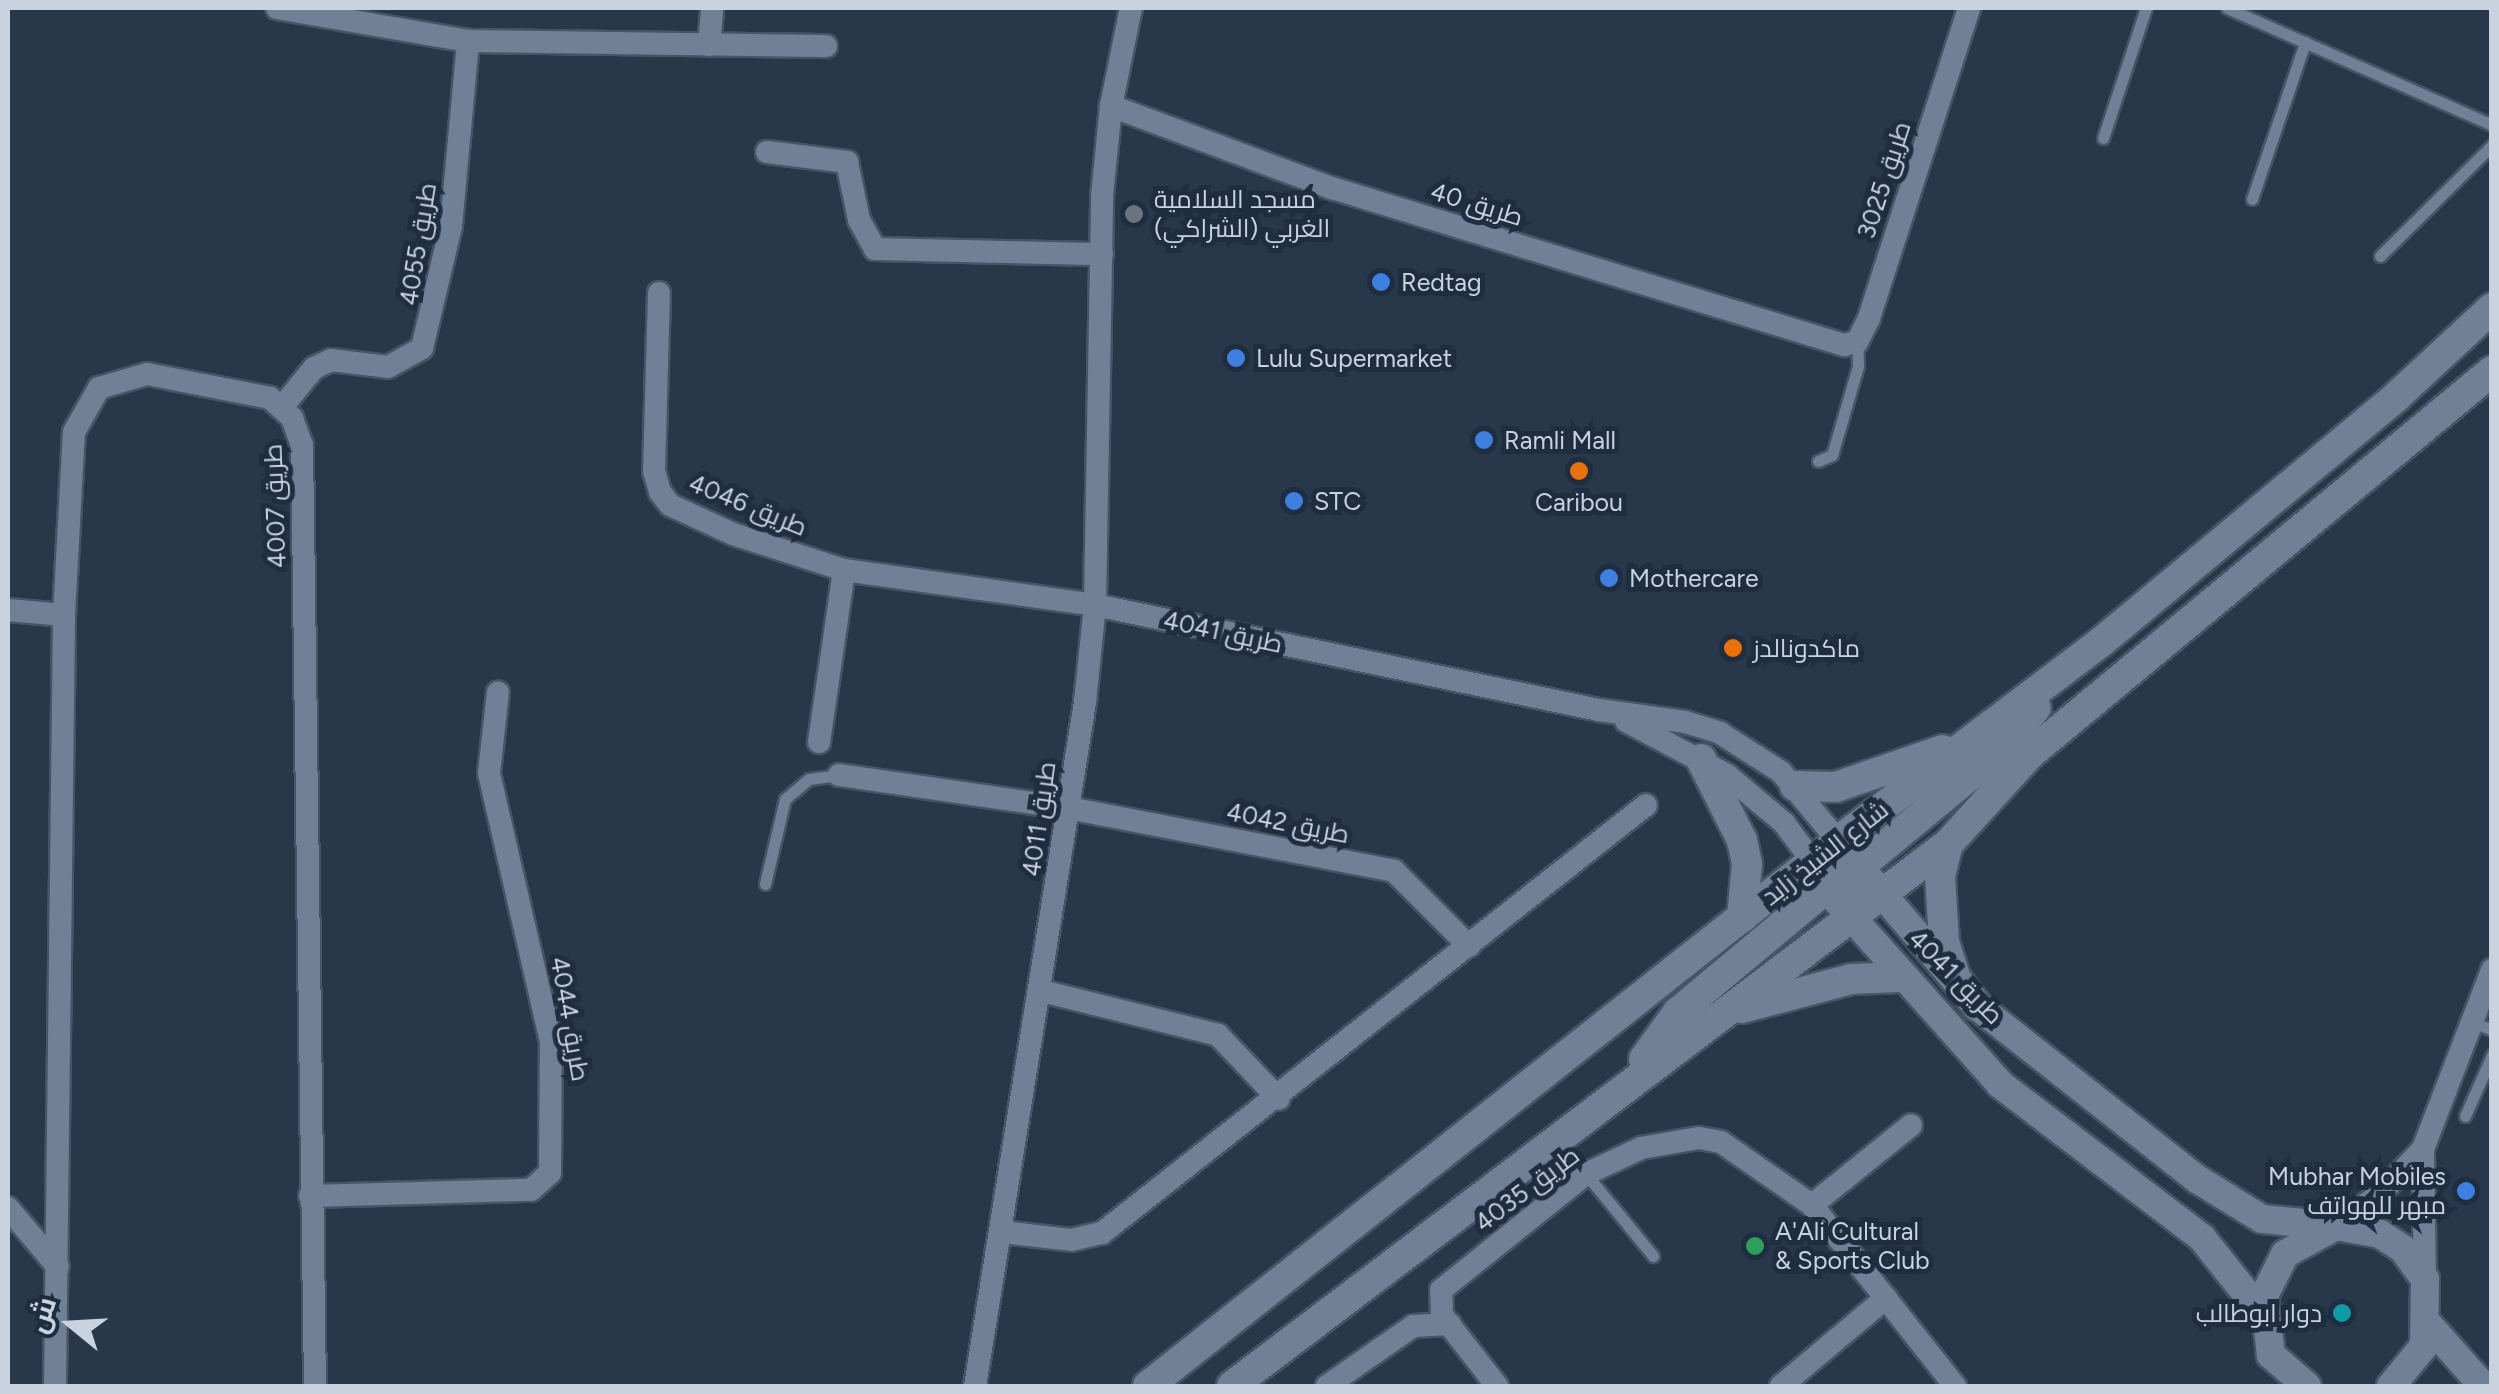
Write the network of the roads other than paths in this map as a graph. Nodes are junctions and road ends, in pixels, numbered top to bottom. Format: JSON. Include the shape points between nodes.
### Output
{"nodes":[{"id":1,"x":278,"y":8,"type":"edge"},
{"id":2,"x":712,"y":8,"type":"edge"},
{"id":3,"x":1131,"y":8,"type":"edge"},
{"id":4,"x":1968,"y":8,"type":"edge"},
{"id":5,"x":2146,"y":8,"type":"edge"},
{"id":6,"x":2227,"y":8,"type":"edge"},
{"id":7,"x":468,"y":42,"type":"junction"},
{"id":8,"x":2305,"y":42,"type":"junction"},
{"id":9,"x":709,"y":45,"type":"junction"},
{"id":10,"x":826,"y":46,"type":"dead end"},
{"id":11,"x":1111,"y":106,"type":"junction"},
{"id":12,"x":2492,"y":124,"type":"edge"},
{"id":13,"x":2104,"y":138,"type":"dead end"},
{"id":14,"x":2492,"y":145,"type":"edge"},
{"id":15,"x":767,"y":152,"type":"dead end"},
{"id":16,"x":2252,"y":199,"type":"dead end"},
{"id":17,"x":1102,"y":254,"type":"junction"},
{"id":18,"x":2380,"y":256,"type":"dead end"},
{"id":19,"x":659,"y":293,"type":"dead end"},
{"id":20,"x":2492,"y":308,"type":"edge"},
{"id":21,"x":1857,"y":342,"type":"junction"},
{"id":22,"x":2492,"y":371,"type":"edge"},
{"id":23,"x":283,"y":406,"type":"junction"},
{"id":24,"x":1818,"y":461,"type":"dead end"},
{"id":25,"x":844,"y":570,"type":"junction"},
{"id":26,"x":1095,"y":604,"type":"junction"},
{"id":27,"x":8,"y":610,"type":"edge"},
{"id":28,"x":64,"y":615,"type":"junction"},
{"id":29,"x":2068,"y":667,"type":"junction"},
{"id":30,"x":498,"y":692,"type":"dead end"},
{"id":31,"x":1600,"y":710,"type":"junction"},
{"id":32,"x":1974,"y":738,"type":"junction"},
{"id":33,"x":818,"y":742,"type":"dead end"},
{"id":34,"x":1701,"y":759,"type":"junction"},
{"id":35,"x":839,"y":775,"type":"joint"},
{"id":36,"x":1795,"y":786,"type":"junction"},
{"id":37,"x":1646,"y":804,"type":"dead end"},
{"id":38,"x":1068,"y":808,"type":"junction"},
{"id":39,"x":1838,"y":841,"type":"junction"},
{"id":40,"x":1948,"y":844,"type":"junction"},
{"id":41,"x":1812,"y":861,"type":"junction"},
{"id":42,"x":1858,"y":868,"type":"junction"},
{"id":43,"x":766,"y":884,"type":"dead end"},
{"id":44,"x":1827,"y":888,"type":"junction"},
{"id":45,"x":1879,"y":894,"type":"junction"},
{"id":46,"x":1850,"y":916,"type":"junction"},
{"id":47,"x":1742,"y":918,"type":"junction"},
{"id":48,"x":1469,"y":946,"type":"junction"},
{"id":49,"x":2492,"y":970,"type":"edge"},
{"id":50,"x":1900,"y":977,"type":"junction"},
{"id":51,"x":1042,"y":992,"type":"junction"},
{"id":52,"x":1978,"y":1006,"type":"junction"},
{"id":53,"x":1706,"y":1022,"type":"junction"},
{"id":54,"x":2480,"y":1026,"type":"edge"},
{"id":55,"x":2492,"y":1054,"type":"edge"},
{"id":56,"x":1639,"y":1072,"type":"junction"},
{"id":57,"x":1279,"y":1099,"type":"junction"},
{"id":58,"x":2466,"y":1116,"type":"dead end"},
{"id":59,"x":1911,"y":1125,"type":"dead end"},
{"id":60,"x":2423,"y":1148,"type":"junction"},
{"id":61,"x":1586,"y":1174,"type":"junction"},
{"id":62,"x":310,"y":1196,"type":"junction"},
{"id":63,"x":1812,"y":1205,"type":"junction"},
{"id":64,"x":8,"y":1208,"type":"edge"},
{"id":65,"x":2336,"y":1226,"type":"junction"},
{"id":66,"x":1002,"y":1232,"type":"junction"},
{"id":67,"x":1653,"y":1256,"type":"dead end"},
{"id":68,"x":58,"y":1267,"type":"junction"},
{"id":69,"x":2424,"y":1279,"type":"junction"},
{"id":70,"x":1886,"y":1298,"type":"junction"},
{"id":71,"x":2264,"y":1316,"type":"junction"},
{"id":72,"x":1450,"y":1324,"type":"junction"},
{"id":73,"x":2428,"y":1324,"type":"junction"},
{"id":74,"x":2271,"y":1355,"type":"junction"},
{"id":75,"x":56,"y":1386,"type":"edge"},
{"id":76,"x":315,"y":1386,"type":"edge"},
{"id":77,"x":976,"y":1386,"type":"edge"},
{"id":78,"x":1148,"y":1386,"type":"edge"},
{"id":79,"x":1232,"y":1386,"type":"edge"},
{"id":80,"x":1326,"y":1386,"type":"edge"},
{"id":81,"x":1497,"y":1386,"type":"edge"},
{"id":82,"x":1781,"y":1386,"type":"edge"},
{"id":83,"x":1955,"y":1386,"type":"edge"},
{"id":84,"x":2271,"y":1386,"type":"edge"},
{"id":85,"x":2307,"y":1386,"type":"edge"},
{"id":86,"x":2391,"y":1386,"type":"edge"},
{"id":87,"x":2484,"y":1386,"type":"edge"}],
"edges":[{"from":1,"to":7,"type":"street"},
{"from":2,"to":9,"type":"street"},
{"from":3,"to":11,"type":"street","name":"طريق 4011"},
{"from":4,"to":21,"type":"street","name":"طريق 3025"},
{"from":5,"to":13,"type":"lane"},
{"from":6,"to":8,"type":"lane"},
{"from":7,"to":9,"type":"street"},
{"from":7,"to":23,"type":"street","name":"طريق 4055","via":[[451,226],[422,348],[388,367],[331,360],[314,368]]},
{"from":8,"to":12,"type":"lane"},
{"from":8,"to":16,"type":"lane"},
{"from":9,"to":10,"type":"street"},
{"from":11,"to":17,"type":"street","name":"طريق 4011"},
{"from":11,"to":21,"type":"street","name":"طريق 40","via":[[1332,188],[1830,342]]},
{"from":14,"to":18,"type":"lane"},
{"from":15,"to":17,"type":"street","via":[[847,162],[859,220],[875,249]]},
{"from":17,"to":26,"type":"street","name":"طريق 4011"},
{"from":19,"to":25,"type":"street","name":"طريق 4046","via":[[654,471],[660,492],[670,505],[733,534]]},
{"from":20,"to":29,"type":"main road","name":"شارع الشيخ زايد","via":[[2397,396]]},
{"from":21,"to":24,"type":"lane","via":[[1858,366],[1834,450]]},
{"from":22,"to":40,"type":"main road","via":[[2030,754]]},
{"from":23,"to":28,"type":"street","name":"طريق 4007","via":[[255,392],[162,376],[128,375],[99,388],[74,432]]},
{"from":23,"to":62,"type":"street","name":"طريق 4007","via":[[299,430],[304,464]]},
{"from":25,"to":26,"type":"street","name":"طريق 4041"},
{"from":25,"to":33,"type":"street"},
{"from":26,"to":31,"type":"street","name":"طريق 4041"},
{"from":26,"to":38,"type":"street","name":"طريق 4011"},
{"from":27,"to":28,"type":"street"},
{"from":28,"to":68,"type":"street","name":"طريق 4007"},
{"from":29,"to":32,"type":"main road","name":"شارع الشيخ زايد"},
{"from":29,"to":42,"type":"main road","via":[[1990,758]]},
{"from":30,"to":62,"type":"street","name":"طريق 4044","via":[[489,773],[551,1042],[550,1173],[531,1190]]},
{"from":31,"to":34,"type":"street","name":"طريق 4041"},
{"from":31,"to":36,"type":"street","name":"طريق 4041","via":[[1720,733]]},
{"from":32,"to":36,"type":"main road","via":[[1836,788]]},
{"from":32,"to":39,"type":"main road","name":"شارع الشيخ زايد"},
{"from":34,"to":41,"type":"street","name":"طريق 4041","via":[[1784,823]]},
{"from":34,"to":47,"type":"main road","via":[[1742,840]]},
{"from":35,"to":38,"type":"street","name":"طريق 4042"},
{"from":35,"to":43,"type":"lane","via":[[809,779],[785,799]]},
{"from":36,"to":39,"type":"street","name":"طريق 4041"},
{"from":37,"to":48,"type":"street"},
{"from":38,"to":48,"type":"street","name":"طريق 4042","via":[[1394,871]]},
{"from":38,"to":51,"type":"street","name":"طريق 4011"},
{"from":39,"to":41,"type":"main road","name":"شارع الشيخ زايد"},
{"from":39,"to":42,"type":"street","name":"طريق 4041"},
{"from":39,"to":44,"type":"main road"},
{"from":40,"to":45,"type":"main road"},
{"from":40,"to":52,"type":"main road","via":[[1940,876],[1944,942],[1956,978]]},
{"from":41,"to":44,"type":"street","name":"طريق 4041"},
{"from":41,"to":47,"type":"main road","name":"شارع الشيخ زايد"},
{"from":42,"to":45,"type":"street","name":"طريق 4041"},
{"from":42,"to":46,"type":"main road","via":[[1846,896]]},
{"from":44,"to":46,"type":"street","name":"طريق 4041"},
{"from":44,"to":56,"type":"main road","via":[[1678,1012]]},
{"from":45,"to":46,"type":"main road"},
{"from":45,"to":52,"type":"street","name":"طريق 4041"},
{"from":46,"to":50,"type":"street","name":"طريق 4041"},
{"from":46,"to":53,"type":"main road"},
{"from":47,"to":78,"type":"main road","name":"شارع الشيخ زايد"},
{"from":48,"to":57,"type":"street"},
{"from":49,"to":54,"type":"street"},
{"from":50,"to":53,"type":"main road","via":[[1795,990]]},
{"from":50,"to":71,"type":"street","name":"طريق 4041","via":[[2000,1084],[2202,1238]]},
{"from":51,"to":57,"type":"street","via":[[1218,1035]]},
{"from":51,"to":66,"type":"street","name":"طريق 4011"},
{"from":52,"to":65,"type":"street","name":"طريق 4041","via":[[2230,1202],[2284,1224]]},
{"from":53,"to":56,"type":"main road"},
{"from":54,"to":60,"type":"street"},
{"from":55,"to":58,"type":"lane"},
{"from":56,"to":79,"type":"main road"},
{"from":57,"to":66,"type":"street","via":[[1102,1233],[1071,1240]]},
{"from":59,"to":63,"type":"street"},
{"from":60,"to":65,"type":"street","via":[[2382,1193]]},
{"from":60,"to":69,"type":"street"},
{"from":61,"to":63,"type":"street","name":"طريق 4035","via":[[1641,1148],[1699,1138],[1721,1142]]},
{"from":61,"to":67,"type":"lane"},
{"from":61,"to":72,"type":"street","name":"طريق 4035","via":[[1441,1290],[1440,1310]]},
{"from":62,"to":76,"type":"street","name":"طريق 4007"},
{"from":63,"to":70,"type":"street","name":"طريق 4035"},
{"from":64,"to":68,"type":"street"},
{"from":65,"to":69,"type":"street","name":"طريق 4041","via":[[2380,1234],[2403,1249]]},
{"from":65,"to":71,"type":"street","via":[[2285,1254],[2264,1296]]},
{"from":66,"to":77,"type":"street","name":"طريق 4011"},
{"from":68,"to":75,"type":"street","name":"طريق 4007"},
{"from":69,"to":73,"type":"street"},
{"from":70,"to":82,"type":"street"},
{"from":70,"to":83,"type":"street","name":"طريق 4035"},
{"from":71,"to":74,"type":"street"},
{"from":72,"to":80,"type":"street","via":[[1413,1326]]},
{"from":72,"to":81,"type":"street"},
{"from":73,"to":86,"type":"street","via":[[2424,1346]]},
{"from":73,"to":87,"type":"street"},
{"from":74,"to":84,"type":"street"},
{"from":74,"to":85,"type":"street"}]}
